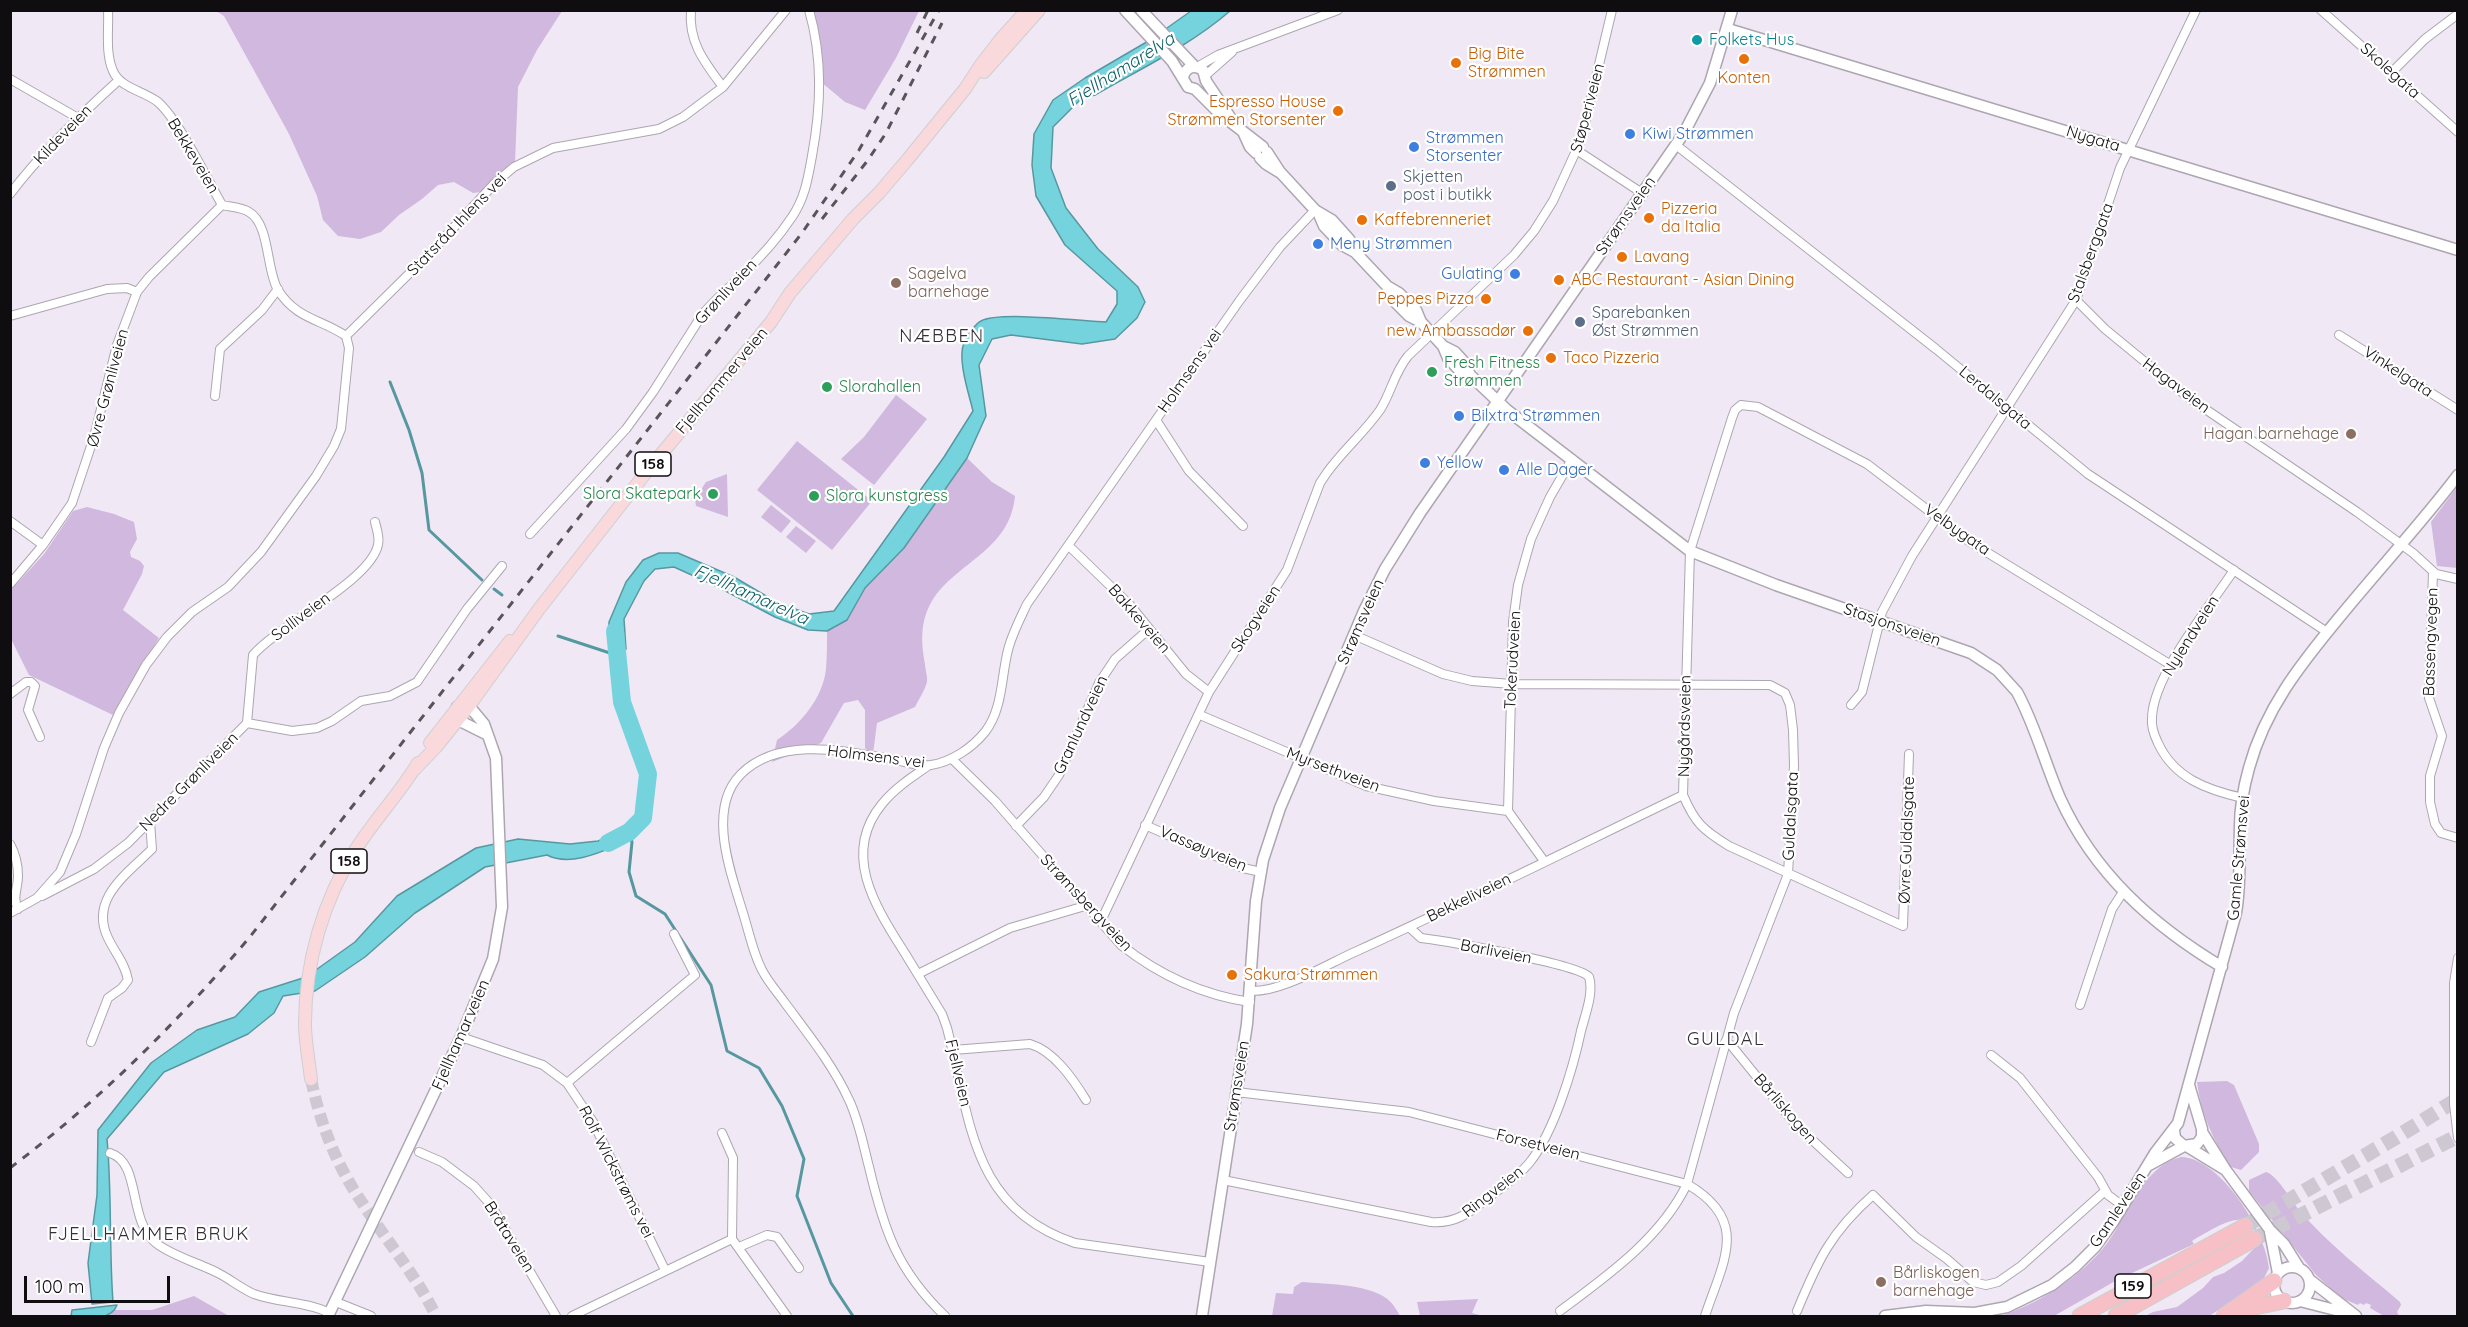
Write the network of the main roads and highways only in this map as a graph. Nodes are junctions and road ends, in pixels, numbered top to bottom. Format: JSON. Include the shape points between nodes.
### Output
{"nodes":[{"id":1,"x":1027,"y":10,"type":"edge"},
{"id":2,"x":1039,"y":10,"type":"edge"},
{"id":3,"x":1125,"y":10,"type":"edge"},
{"id":4,"x":1141,"y":10,"type":"edge"},
{"id":5,"x":1732,"y":10,"type":"edge"},
{"id":6,"x":1728,"y":29,"type":"junction"},
{"id":7,"x":1154,"y":33,"type":"junction"},
{"id":8,"x":1195,"y":67,"type":"junction"},
{"id":9,"x":1184,"y":77,"type":"junction"},
{"id":10,"x":1206,"y":78,"type":"junction"},
{"id":11,"x":965,"y":89,"type":"junction"},
{"id":12,"x":1195,"y":90,"type":"junction"},
{"id":13,"x":1234,"y":123,"type":"junction"},
{"id":14,"x":2457,"y":250,"type":"edge"},
{"id":15,"x":1497,"y":402,"type":"junction"},
{"id":16,"x":2457,"y":475,"type":"edge"},
{"id":17,"x":461,"y":711,"type":"junction"},
{"id":18,"x":486,"y":734,"type":"junction"},
{"id":19,"x":2222,"y":967,"type":"junction"},
{"id":20,"x":311,"y":1079,"type":"tunnel mouth"},
{"id":21,"x":2189,"y":1084,"type":"junction"},
{"id":22,"x":2176,"y":1126,"type":"junction"},
{"id":23,"x":2201,"y":1128,"type":"junction"},
{"id":24,"x":2186,"y":1146,"type":"junction"},
{"id":25,"x":2149,"y":1166,"type":"junction"},
{"id":26,"x":2225,"y":1169,"type":"junction"},
{"id":27,"x":2270,"y":1230,"type":"junction"},
{"id":28,"x":2299,"y":1268,"type":"junction"},
{"id":29,"x":2276,"y":1277,"type":"junction"},
{"id":30,"x":2310,"y":1280,"type":"junction"},
{"id":31,"x":2284,"y":1301,"type":"junction"},
{"id":32,"x":2300,"y":1302,"type":"junction"},
{"id":33,"x":2229,"y":1314,"type":"edge"},
{"id":34,"x":329,"y":1315,"type":"edge"},
{"id":35,"x":1888,"y":1316,"type":"edge"},
{"id":36,"x":2355,"y":1316,"type":"edge"},
{"id":37,"x":1202,"y":1317,"type":"edge"},
{"id":38,"x":2080,"y":1317,"type":"edge"},
{"id":39,"x":2116,"y":1317,"type":"edge"}],
"edges":[{"from":1,"to":11,"type":"main road","name":"Fjellhammerveien","number":"158","via":[[991,51]]},
{"from":2,"to":11,"type":"main road","name":"Fjellhammerveien","number":"158"},
{"from":3,"to":7,"type":"main road"},
{"from":4,"to":7,"type":"main road"},
{"from":5,"to":6,"type":"main road","name":"Strømsveien"},
{"from":6,"to":14,"type":"main road","name":"Nygata"},
{"from":6,"to":15,"type":"main road","name":"Strømsveien","via":[[1706,93],[1676,145]]},
{"from":7,"to":8,"type":"main road"},
{"from":7,"to":9,"type":"main road"},
{"from":8,"to":9,"type":"main road","via":[[1185,71]]},
{"from":8,"to":10,"type":"main road","via":[[1203,70]]},
{"from":9,"to":12,"type":"main road","via":[[1188,87]]},
{"from":10,"to":12,"type":"main road","via":[[1202,87]]},
{"from":10,"to":13,"type":"main road","name":"Stasjonsveien"},
{"from":11,"to":17,"type":"main road","name":"Fjellhammerveien","number":"158","via":[[790,293],[771,322],[648,470]]},
{"from":12,"to":13,"type":"main road","name":"Stasjonsveien"},
{"from":13,"to":15,"type":"main road","name":"Stasjonsveien","via":[[1250,147],[1273,157],[1280,172],[1317,211],[1333,236],[1355,252],[1387,286],[1399,292],[1416,310],[1420,322],[1443,346],[1455,352],[1470,375]]},
{"from":15,"to":19,"type":"main road","name":"Stasjonsveien","via":[[1690,551],[1971,653],[1991,664],[2012,684],[2069,815],[2122,892],[2169,933]]},
{"from":15,"to":37,"type":"main road","name":"Strømsveien","via":[[1379,580],[1275,821],[1261,872],[1250,996]]},
{"from":16,"to":19,"type":"main road","name":"Gamle Strømsvei","via":[[2327,632],[2290,680],[2267,720],[2253,754],[2243,798],[2238,902]]},
{"from":17,"to":18,"type":"main road"},
{"from":17,"to":18,"type":"main road","name":"Fjellhamarveien","via":[[484,724]]},
{"from":17,"to":20,"type":"main road","number":"158","via":[[430,742],[366,834],[327,906],[306,994]]},
{"from":18,"to":34,"type":"main road","name":"Fjellhamarveien","via":[[496,758],[501,876],[500,928],[493,959],[461,1037]]},
{"from":19,"to":21,"type":"main road","name":"Gamle Strømsvei"},
{"from":21,"to":22,"type":"main road","name":"Gamle Strømsvei"},
{"from":21,"to":23,"type":"main road"},
{"from":22,"to":23,"type":"main road","via":[[2189,1118]]},
{"from":22,"to":24,"type":"main road","via":[[2175,1138]]},
{"from":22,"to":25,"type":"main road","name":"Gamleveien"},
{"from":23,"to":24,"type":"main road","via":[[2200,1141]]},
{"from":23,"to":26,"type":"main road"},
{"from":24,"to":25,"type":"main road","name":"Gamleveien"},
{"from":24,"to":26,"type":"main road"},
{"from":25,"to":35,"type":"main road","name":"Gamleveien","via":[[2105,1234],[2052,1285],[2000,1309]]},
{"from":26,"to":27,"type":"main road"},
{"from":27,"to":28,"type":"main road"},
{"from":27,"to":29,"type":"main road"},
{"from":28,"to":29,"type":"main road","via":[[2288,1267]]},
{"from":28,"to":30,"type":"main road"},
{"from":29,"to":31,"type":"main road","via":[[2276,1293]]},
{"from":29,"to":33,"type":"highway"},
{"from":30,"to":32,"type":"main road","via":[[2308,1295]]},
{"from":30,"to":36,"type":"main road"},
{"from":31,"to":32,"type":"main road"},
{"from":31,"to":33,"type":"highway"},
{"from":32,"to":36,"type":"main road"},
{"from":38,"to":39,"type":"highway","number":"159","via":[[2250,1232]]}]}
